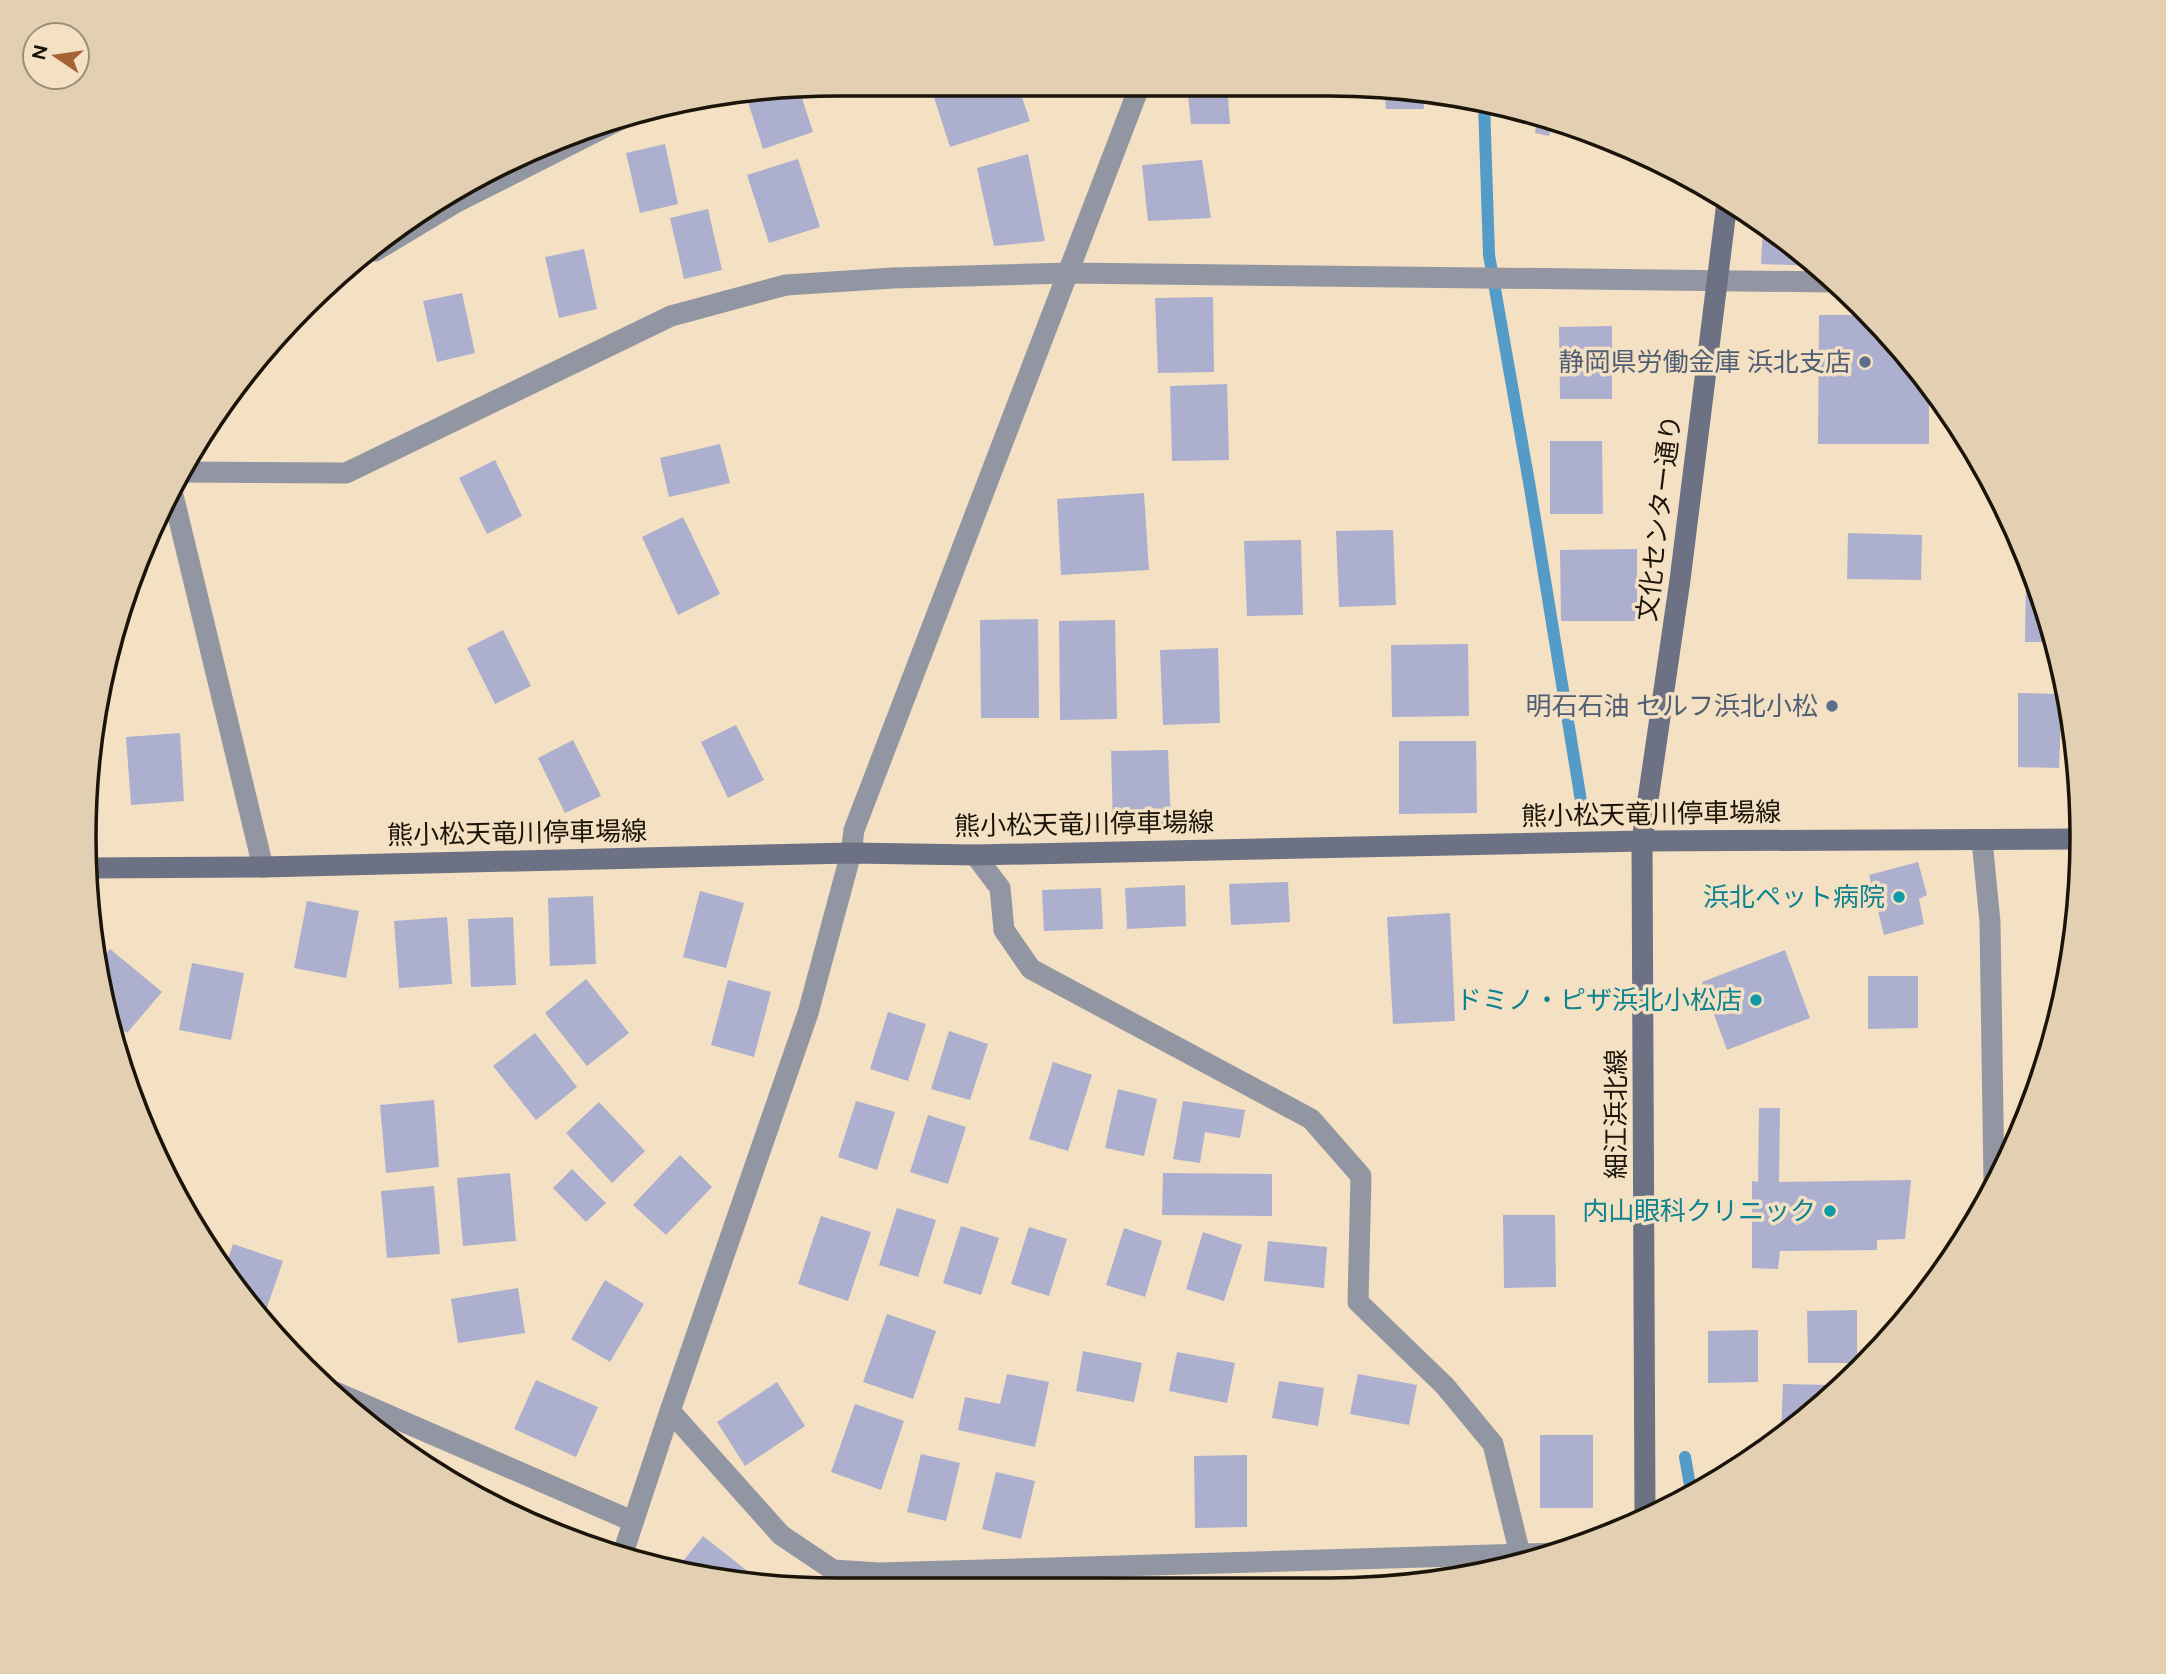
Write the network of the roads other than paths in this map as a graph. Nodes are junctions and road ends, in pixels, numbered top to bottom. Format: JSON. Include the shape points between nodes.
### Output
{"nodes":[{"id":1,"x":1136,"y":96,"type":"edge"},
{"id":2,"x":558,"y":151,"type":"edge"},
{"id":3,"x":1726,"y":212,"type":"edge"},
{"id":4,"x":433,"y":216,"type":"edge"},
{"id":5,"x":1068,"y":272,"type":"junction"},
{"id":6,"x":1717,"y":281,"type":"junction"},
{"id":7,"x":1819,"y":282,"type":"edge"},
{"id":8,"x":192,"y":472,"type":"edge"},
{"id":9,"x":175,"y":505,"type":"edge"},
{"id":10,"x":2070,"y":839,"type":"edge"},
{"id":11,"x":1642,"y":841,"type":"junction"},
{"id":12,"x":1982,"y":841,"type":"junction"},
{"id":13,"x":851,"y":853,"type":"junction"},
{"id":14,"x":975,"y":855,"type":"junction"},
{"id":15,"x":263,"y":867,"type":"junction"},
{"id":16,"x":97,"y":868,"type":"edge"},
{"id":17,"x":1994,"y":1163,"type":"edge"},
{"id":18,"x":359,"y":1403,"type":"edge"},
{"id":19,"x":670,"y":1411,"type":"junction"},
{"id":20,"x":1644,"y":1507,"type":"edge"},
{"id":21,"x":632,"y":1521,"type":"junction"},
{"id":22,"x":625,"y":1546,"type":"edge"},
{"id":23,"x":1516,"y":1554,"type":"edge"},
{"id":24,"x":1520,"y":1554,"type":"edge"}],
"edges":[{"from":1,"to":5,"type":"street"},
{"from":2,"to":4,"type":"street"},
{"from":3,"to":6,"type":"main road","name":"文化センター通り"},
{"from":5,"to":6,"type":"street"},
{"from":5,"to":8,"type":"street","via":[[786,285],[671,316],[346,473]]},
{"from":5,"to":13,"type":"street","via":[[854,830]]},
{"from":6,"to":7,"type":"street"},
{"from":6,"to":11,"type":"main road","name":"文化センター通り"},
{"from":9,"to":15,"type":"street"},
{"from":10,"to":12,"type":"main road","name":"熊小松天竜川停車場線"},
{"from":11,"to":12,"type":"main road","name":"熊小松天竜川停車場線"},
{"from":11,"to":14,"type":"main road","name":"熊小松天竜川停車場線"},
{"from":11,"to":20,"type":"main road","name":"細江浜北線"},
{"from":12,"to":17,"type":"street","via":[[1990,922]]},
{"from":13,"to":14,"type":"main road","name":"熊小松天竜川停車場線"},
{"from":13,"to":15,"type":"main road","name":"熊小松天竜川停車場線"},
{"from":13,"to":19,"type":"street","via":[[808,1013]]},
{"from":14,"to":24,"type":"street","via":[[1000,888],[1004,930],[1031,969],[1311,1119],[1361,1176],[1358,1301],[1445,1386],[1493,1444]]},
{"from":15,"to":16,"type":"main road","name":"熊小松天竜川停車場線"},
{"from":18,"to":21,"type":"street"},
{"from":19,"to":21,"type":"street"},
{"from":19,"to":23,"type":"street","via":[[781,1535],[833,1570],[879,1573]]},
{"from":21,"to":22,"type":"street"}]}
